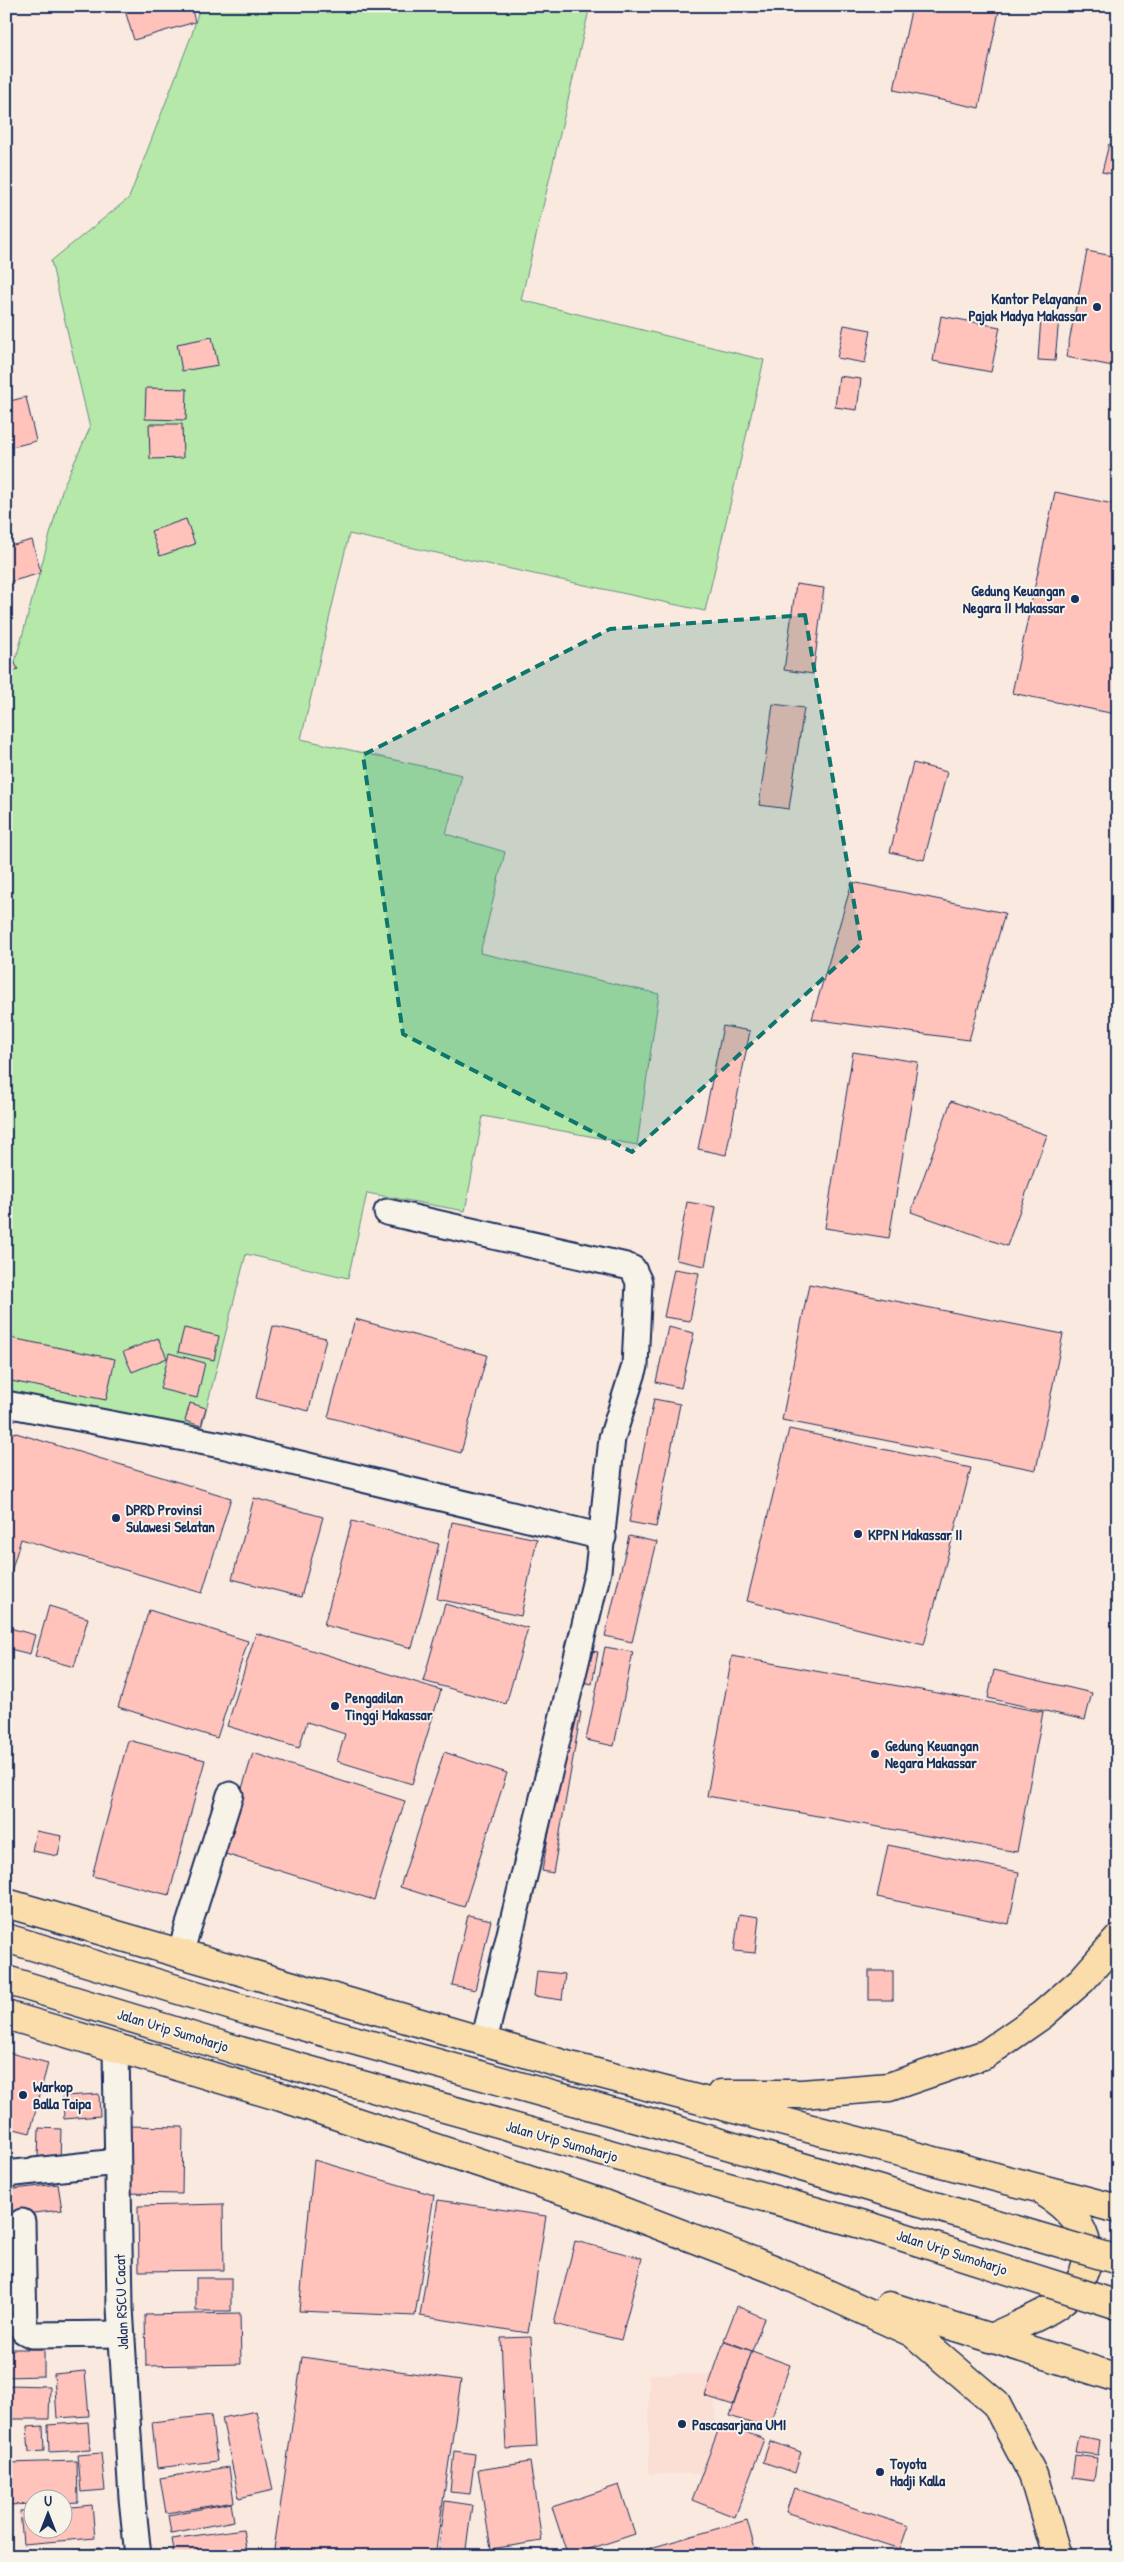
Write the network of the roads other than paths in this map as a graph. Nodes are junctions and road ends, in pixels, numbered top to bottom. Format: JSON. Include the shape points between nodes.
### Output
{"nodes":[{"id":1,"x":387,"y":1212,"type":"dead end"},
{"id":2,"x":6,"y":1404,"type":"edge"},
{"id":3,"x":603,"y":1537,"type":"junction"},
{"id":4,"x":230,"y":1795,"type":"dead end"},
{"id":5,"x":6,"y":1903,"type":"edge"},
{"id":6,"x":6,"y":1938,"type":"edge"},
{"id":7,"x":1118,"y":1939,"type":"edge"},
{"id":8,"x":180,"y":1953,"type":"junction"},
{"id":9,"x":6,"y":1980,"type":"edge"},
{"id":10,"x":6,"y":2015,"type":"edge"},
{"id":11,"x":484,"y":2041,"type":"junction"},
{"id":12,"x":116,"y":2048,"type":"junction"},
{"id":13,"x":684,"y":2095,"type":"junction"},
{"id":14,"x":117,"y":2162,"type":"junction"},
{"id":15,"x":6,"y":2174,"type":"edge"},
{"id":16,"x":1033,"y":2186,"type":"junction"},
{"id":17,"x":1118,"y":2209,"type":"edge"},
{"id":18,"x":22,"y":2222,"type":"dead end"},
{"id":19,"x":1118,"y":2260,"type":"edge"},
{"id":20,"x":773,"y":2269,"type":"junction"},
{"id":21,"x":1118,"y":2305,"type":"edge"},
{"id":22,"x":121,"y":2334,"type":"junction"},
{"id":23,"x":991,"y":2338,"type":"junction"},
{"id":24,"x":1118,"y":2378,"type":"edge"},
{"id":25,"x":138,"y":2556,"type":"edge"},
{"id":26,"x":1057,"y":2556,"type":"edge"}],
"edges":[{"from":1,"to":3,"type":"street","via":[[626,1266],[637,1274],[639,1306],[635,1366],[612,1438]]},
{"from":2,"to":3,"type":"street","via":[[226,1446]]},
{"from":3,"to":11,"type":"street","via":[[598,1571]]},
{"from":4,"to":8,"type":"street"},
{"from":5,"to":8,"type":"highway"},
{"from":6,"to":19,"type":"highway","bridge":true,"via":[[252,2012],[649,2122]]},
{"from":7,"to":13,"type":"highway","via":[[1082,1980],[1042,2015],[986,2054],[889,2087],[802,2094]]},
{"from":8,"to":11,"type":"highway"},
{"from":9,"to":21,"type":"highway","name":"Jalan Urip Sumoharjo","bridge":true,"via":[[259,2056],[875,2228]]},
{"from":10,"to":12,"type":"highway"},
{"from":11,"to":13,"type":"highway"},
{"from":12,"to":14,"type":"street","name":"Jalan RSCU Cacat"},
{"from":12,"to":20,"type":"highway","via":[[281,2097],[601,2203]]},
{"from":13,"to":16,"type":"highway"},
{"from":14,"to":15,"type":"street"},
{"from":14,"to":22,"type":"street","name":"Jalan RSCU Cacat"},
{"from":16,"to":17,"type":"highway"},
{"from":16,"to":23,"type":"highway","via":[[1062,2203],[1077,2219],[1087,2242],[1085,2269],[1073,2292],[1055,2306]]},
{"from":18,"to":22,"type":"street","via":[[24,2331],[32,2335]]},
{"from":20,"to":23,"type":"highway"},
{"from":20,"to":26,"type":"highway","via":[[913,2333],[996,2404],[1033,2475]]},
{"from":22,"to":25,"type":"street","name":"Jalan RSCU Cacat"},
{"from":23,"to":24,"type":"highway"}]}
